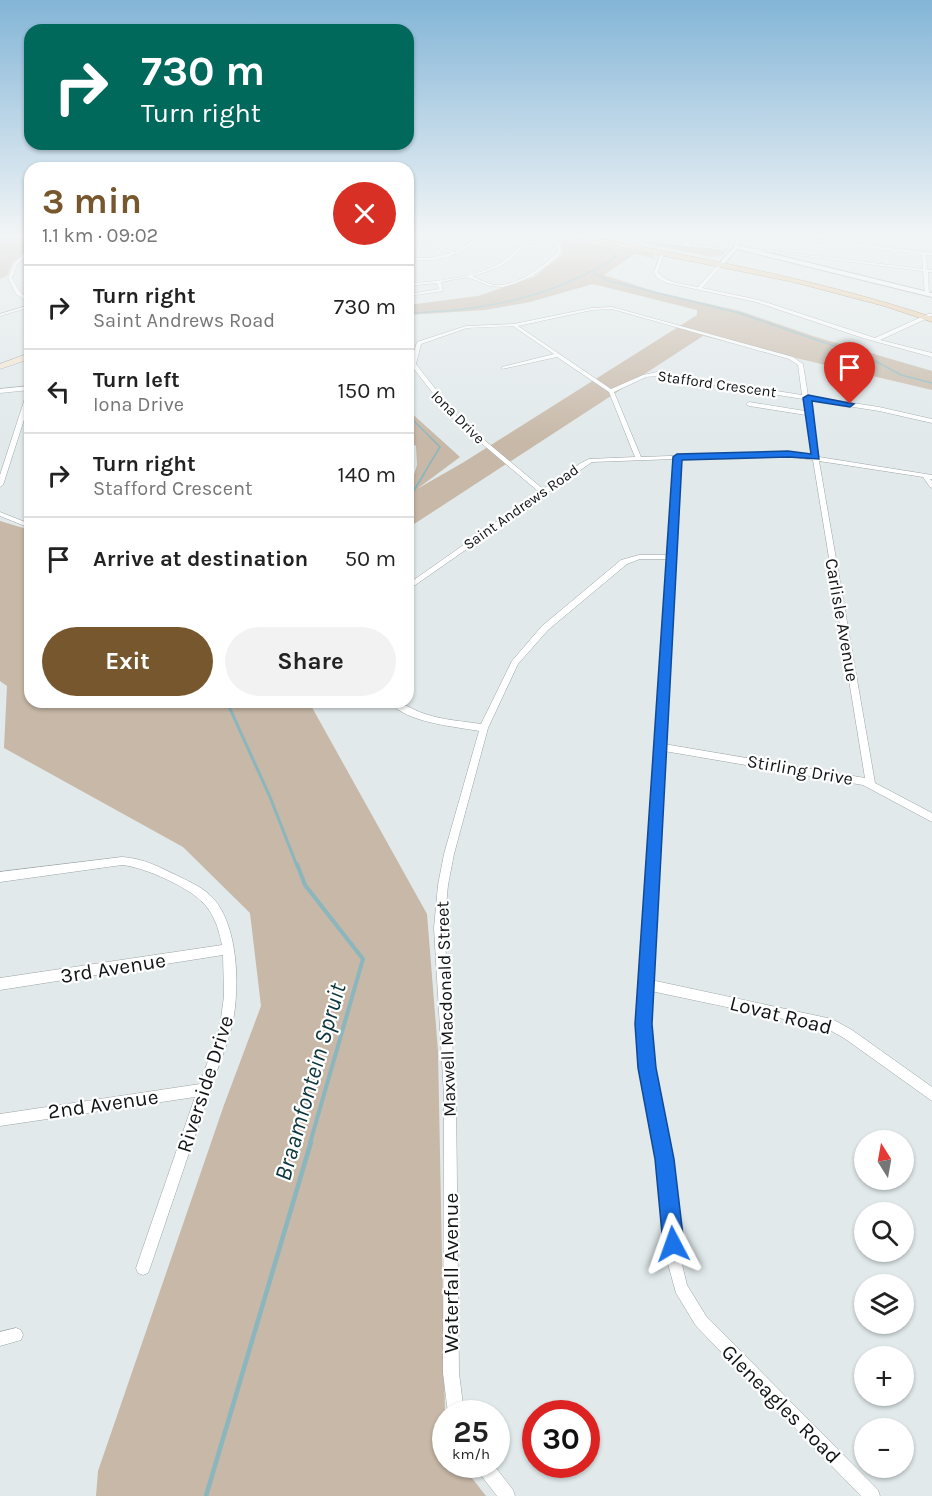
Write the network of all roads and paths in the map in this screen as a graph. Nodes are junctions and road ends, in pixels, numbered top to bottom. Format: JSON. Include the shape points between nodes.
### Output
{"nodes":[{"id":1,"x":762,"y":303,"type":"edge"},
{"id":2,"x":877,"y":303,"type":"edge"},
{"id":3,"x":882,"y":303,"type":"edge"},
{"id":4,"x":24,"y":306,"type":"edge"},
{"id":5,"x":894,"y":307,"type":"junction"},
{"id":6,"x":0,"y":315,"type":"edge"},
{"id":7,"x":929,"y":319,"type":"edge"},
{"id":8,"x":909,"y":324,"type":"junction"},
{"id":9,"x":514,"y":325,"type":"junction"},
{"id":10,"x":932,"y":325,"type":"edge"},
{"id":11,"x":875,"y":340,"type":"junction"},
{"id":12,"x":885,"y":342,"type":"junction"},
{"id":13,"x":24,"y":351,"type":"edge"},
{"id":14,"x":558,"y":354,"type":"junction"},
{"id":15,"x":932,"y":355,"type":"edge"},
{"id":16,"x":24,"y":358,"type":"edge"},
{"id":17,"x":0,"y":360,"type":"edge"},
{"id":18,"x":414,"y":360,"type":"edge"},
{"id":19,"x":414,"y":365,"type":"edge"},
{"id":20,"x":0,"y":367,"type":"edge"},
{"id":21,"x":504,"y":368,"type":"dead end"},
{"id":22,"x":24,"y":390,"type":"edge"},
{"id":23,"x":0,"y":391,"type":"edge"},
{"id":24,"x":611,"y":391,"type":"junction"},
{"id":25,"x":808,"y":398,"type":"junction"},
{"id":26,"x":749,"y":404,"type":"dead end"},
{"id":27,"x":24,"y":409,"type":"edge"},
{"id":28,"x":810,"y":414,"type":"junction"},
{"id":29,"x":932,"y":421,"type":"edge"},
{"id":30,"x":677,"y":457,"type":"junction"},
{"id":31,"x":816,"y":457,"type":"junction"},
{"id":32,"x":639,"y":458,"type":"junction"},
{"id":33,"x":928,"y":476,"type":"edge"},
{"id":34,"x":0,"y":485,"type":"edge"},
{"id":35,"x":932,"y":486,"type":"edge"},
{"id":36,"x":543,"y":492,"type":"junction"},
{"id":37,"x":0,"y":514,"type":"edge"},
{"id":38,"x":24,"y":524,"type":"edge"},
{"id":39,"x":672,"y":557,"type":"junction"},
{"id":40,"x":414,"y":584,"type":"edge"},
{"id":41,"x":400,"y":708,"type":"edge"},
{"id":42,"x":484,"y":728,"type":"junction"},
{"id":43,"x":660,"y":747,"type":"junction"},
{"id":44,"x":870,"y":783,"type":"junction"},
{"id":45,"x":932,"y":818,"type":"edge"},
{"id":46,"x":0,"y":877,"type":"edge"},
{"id":47,"x":227,"y":949,"type":"junction"},
{"id":48,"x":0,"y":984,"type":"edge"},
{"id":49,"x":646,"y":984,"type":"junction"},
{"id":50,"x":206,"y":1089,"type":"junction"},
{"id":51,"x":932,"y":1095,"type":"edge"},
{"id":52,"x":0,"y":1120,"type":"edge"},
{"id":53,"x":451,"y":1133,"type":"joint"},
{"id":54,"x":143,"y":1268,"type":"dead end"},
{"id":55,"x":16,"y":1335,"type":"dead end"},
{"id":56,"x":0,"y":1339,"type":"edge"},
{"id":57,"x":454,"y":1400,"type":"edge"},
{"id":58,"x":494,"y":1478,"type":"edge"},
{"id":59,"x":507,"y":1496,"type":"edge"},
{"id":60,"x":872,"y":1496,"type":"edge"}],
"edges":[{"from":1,"to":11,"type":"street"},
{"from":2,"to":5,"type":"main road"},
{"from":3,"to":7,"type":"main road"},
{"from":4,"to":6,"type":"street"},
{"from":5,"to":7,"type":"main road"},
{"from":5,"to":8,"type":"main road","via":[[909,317]]},
{"from":7,"to":8,"type":"street"},
{"from":7,"to":10,"type":"main road"},
{"from":7,"to":12,"type":"street"},
{"from":8,"to":11,"type":"street"},
{"from":9,"to":14,"type":"street"},
{"from":9,"to":18,"type":"street","name":"Iona Drive","via":[[466,327],[426,339],[419,343]]},
{"from":9,"to":25,"type":"street","name":"Iona Drive","via":[[592,309],[622,309],[793,358],[802,369]]},
{"from":11,"to":12,"type":"street"},
{"from":12,"to":15,"type":"street"},
{"from":13,"to":17,"type":"main road"},
{"from":14,"to":21,"type":"street"},
{"from":14,"to":24,"type":"street"},
{"from":16,"to":20,"type":"main road"},
{"from":19,"to":36,"type":"street","name":"Iona Drive","via":[[456,419]]},
{"from":22,"to":23,"type":"street"},
{"from":24,"to":25,"type":"street","name":"Stafford Crescent","via":[[657,374]]},
{"from":24,"to":32,"type":"street"},
{"from":25,"to":28,"type":"street","name":"Iona Drive"},
{"from":25,"to":29,"type":"street","name":"Stafford Crescent"},
{"from":26,"to":28,"type":"street"},
{"from":27,"to":34,"type":"street"},
{"from":28,"to":31,"type":"street","name":"Iona Drive"},
{"from":30,"to":31,"type":"street","name":"Saint Andrews Road"},
{"from":30,"to":32,"type":"street","name":"Saint Andrews Road"},
{"from":30,"to":39,"type":"street","name":"Gleneagles Road"},
{"from":31,"to":33,"type":"street","name":"Saint Andrews Road"},
{"from":31,"to":44,"type":"street","name":"Carlisle Avenue"},
{"from":32,"to":36,"type":"street","name":"Saint Andrews Road","via":[[587,462]]},
{"from":33,"to":35,"type":"street"},
{"from":36,"to":40,"type":"street","name":"Saint Andrews Road"},
{"from":37,"to":38,"type":"street"},
{"from":39,"to":42,"type":"street","name":"Maxwell Macdonald Street","via":[[629,559],[545,628],[515,663]]},
{"from":39,"to":43,"type":"street","name":"Gleneagles Road"},
{"from":41,"to":42,"type":"street","via":[[419,716]]},
{"from":42,"to":53,"type":"street","name":"Maxwell Macdonald Street","via":[[449,854],[440,904]]},
{"from":43,"to":44,"type":"street","name":"Stirling Drive"},
{"from":43,"to":49,"type":"street","name":"Gleneagles Road"},
{"from":44,"to":45,"type":"street","name":"Stirling Drive"},
{"from":46,"to":47,"type":"street","name":"Riverside Drive","via":[[122,861],[144,864],[208,901],[221,923]]},
{"from":47,"to":48,"type":"street","name":"3rd Avenue"},
{"from":47,"to":50,"type":"street","name":"Riverside Drive","via":[[230,1007]]},
{"from":49,"to":51,"type":"street","name":"Lovat Road","via":[[828,1023]]},
{"from":49,"to":60,"type":"street","name":"Gleneagles Road","via":[[647,1068],[681,1288],[716,1339]]},
{"from":50,"to":52,"type":"street","name":"2nd Avenue"},
{"from":50,"to":54,"type":"street","name":"Riverside Drive"},
{"from":53,"to":57,"type":"street","name":"Waterfall Avenue","via":[[451,1373]]},
{"from":55,"to":56,"type":"street"},
{"from":58,"to":59,"type":"street"}]}
